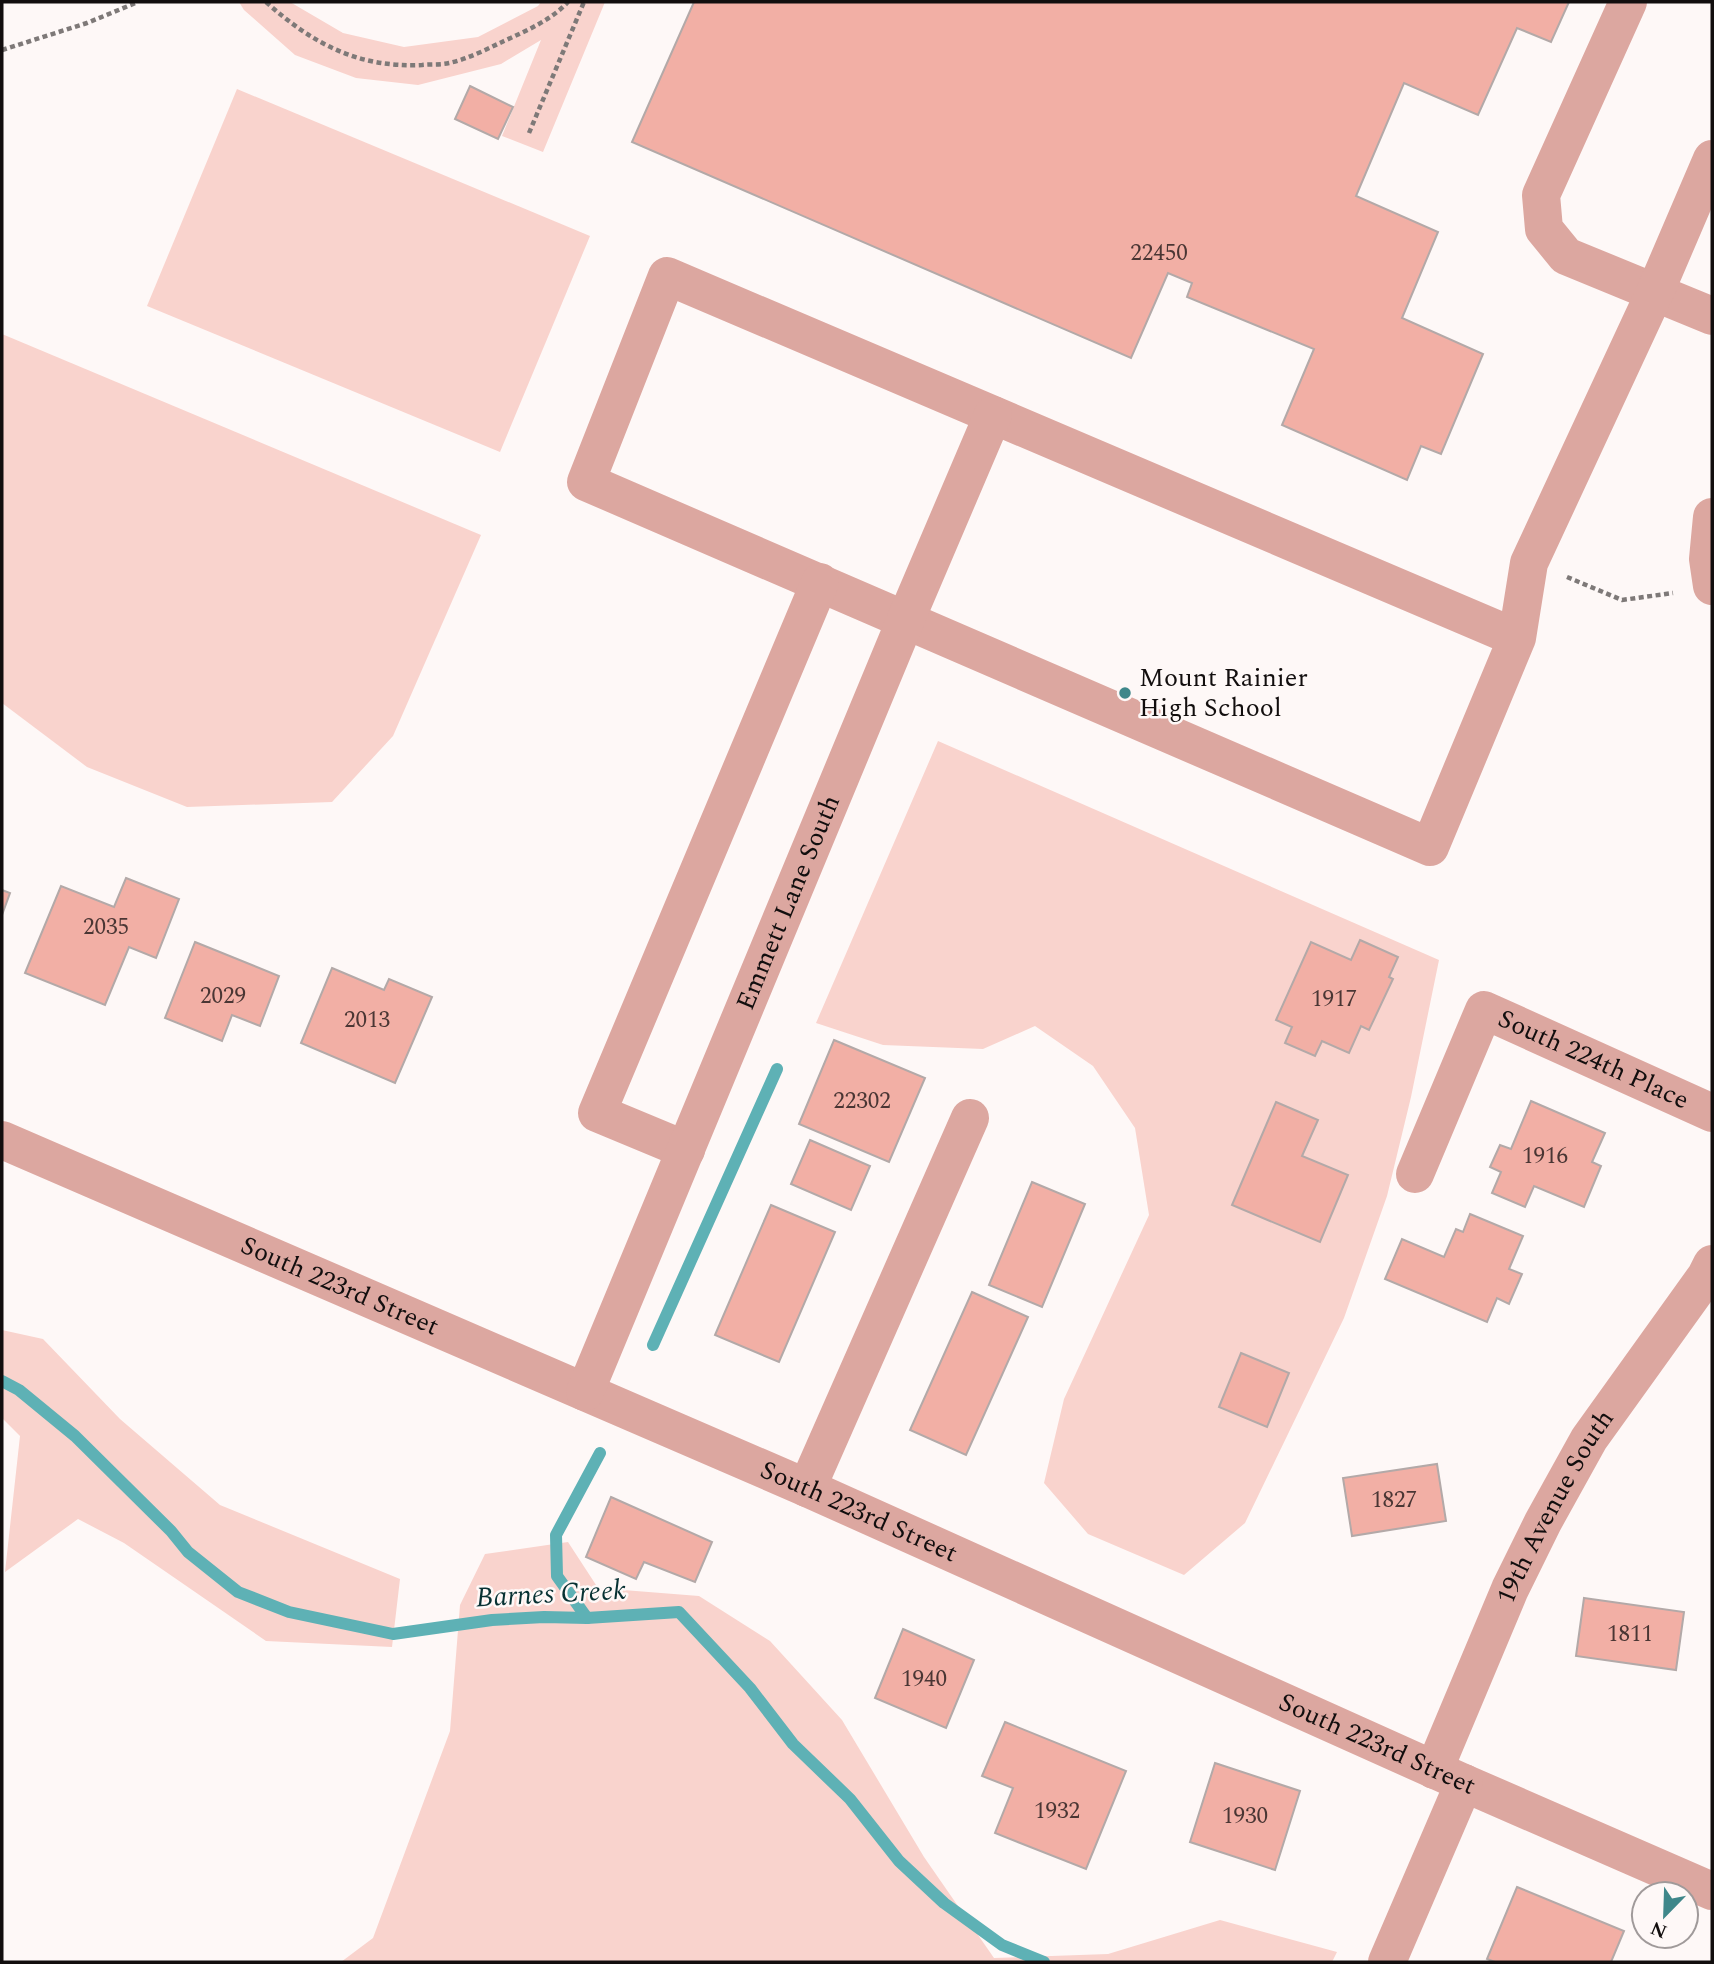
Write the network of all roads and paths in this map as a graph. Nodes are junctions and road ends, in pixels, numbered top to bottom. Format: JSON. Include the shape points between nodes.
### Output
{"nodes":[{"id":1,"x":138,"y":2,"type":"edge"},
{"id":2,"x":266,"y":2,"type":"edge"},
{"id":3,"x":568,"y":2,"type":"edge"},
{"id":4,"x":584,"y":2,"type":"edge"},
{"id":5,"x":1628,"y":2,"type":"edge"},
{"id":6,"x":2,"y":50,"type":"edge"},
{"id":7,"x":529,"y":133,"type":"dead end"},
{"id":8,"x":1712,"y":159,"type":"edge"},
{"id":9,"x":1655,"y":292,"type":"junction"},
{"id":10,"x":1712,"y":316,"type":"edge"},
{"id":11,"x":993,"y":415,"type":"junction"},
{"id":12,"x":1712,"y":517,"type":"edge"},
{"id":13,"x":1565,"y":576,"type":"dead end"},
{"id":14,"x":820,"y":582,"type":"junction"},
{"id":15,"x":1712,"y":586,"type":"edge"},
{"id":16,"x":1674,"y":593,"type":"dead end"},
{"id":17,"x":906,"y":620,"type":"junction"},
{"id":18,"x":1517,"y":638,"type":"junction"},
{"id":19,"x":1712,"y":1113,"type":"edge"},
{"id":20,"x":970,"y":1118,"type":"dead end"},
{"id":21,"x":2,"y":1140,"type":"edge"},
{"id":22,"x":686,"y":1150,"type":"junction"},
{"id":23,"x":1415,"y":1174,"type":"dead end"},
{"id":24,"x":1712,"y":1264,"type":"edge"},
{"id":25,"x":585,"y":1392,"type":"junction"},
{"id":26,"x":807,"y":1488,"type":"junction"},
{"id":27,"x":1449,"y":1777,"type":"junction"},
{"id":28,"x":1712,"y":1891,"type":"edge"},
{"id":29,"x":1387,"y":1962,"type":"edge"}],
"edges":[{"from":1,"to":6,"type":"path"},
{"from":2,"to":3,"type":"path","via":[[326,45],[358,59],[397,66],[449,63],[485,50],[557,14]]},
{"from":4,"to":7,"type":"path"},
{"from":5,"to":9,"type":"street","via":[[1541,195],[1544,229],[1566,256]]},
{"from":8,"to":9,"type":"street"},
{"from":9,"to":10,"type":"street"},
{"from":9,"to":18,"type":"street","via":[[1529,563]]},
{"from":11,"to":14,"type":"street","via":[[667,276],[586,482]]},
{"from":11,"to":17,"type":"street","name":"Emmett Lane South"},
{"from":11,"to":18,"type":"street"},
{"from":12,"to":15,"type":"street","via":[[1708,559]]},
{"from":13,"to":16,"type":"path","via":[[1622,600]]},
{"from":14,"to":17,"type":"street"},
{"from":14,"to":22,"type":"street","via":[[597,1113]]},
{"from":17,"to":18,"type":"street","via":[[1430,847]]},
{"from":17,"to":22,"type":"street","name":"Emmett Lane South"},
{"from":19,"to":23,"type":"street","name":"South 224th Place","via":[[1484,1010]]},
{"from":20,"to":26,"type":"street"},
{"from":21,"to":25,"type":"street","name":"South 223rd Street"},
{"from":22,"to":25,"type":"street","name":"Emmett Lane South"},
{"from":24,"to":27,"type":"street","name":"19th Avenue South","via":[[1589,1439],[1543,1522],[1510,1589]]},
{"from":25,"to":26,"type":"street","name":"South 223rd Street"},
{"from":26,"to":27,"type":"street","name":"South 223rd Street"},
{"from":27,"to":28,"type":"street","name":"South 223rd Street"},
{"from":27,"to":29,"type":"street","name":"19th Avenue South"}]}
